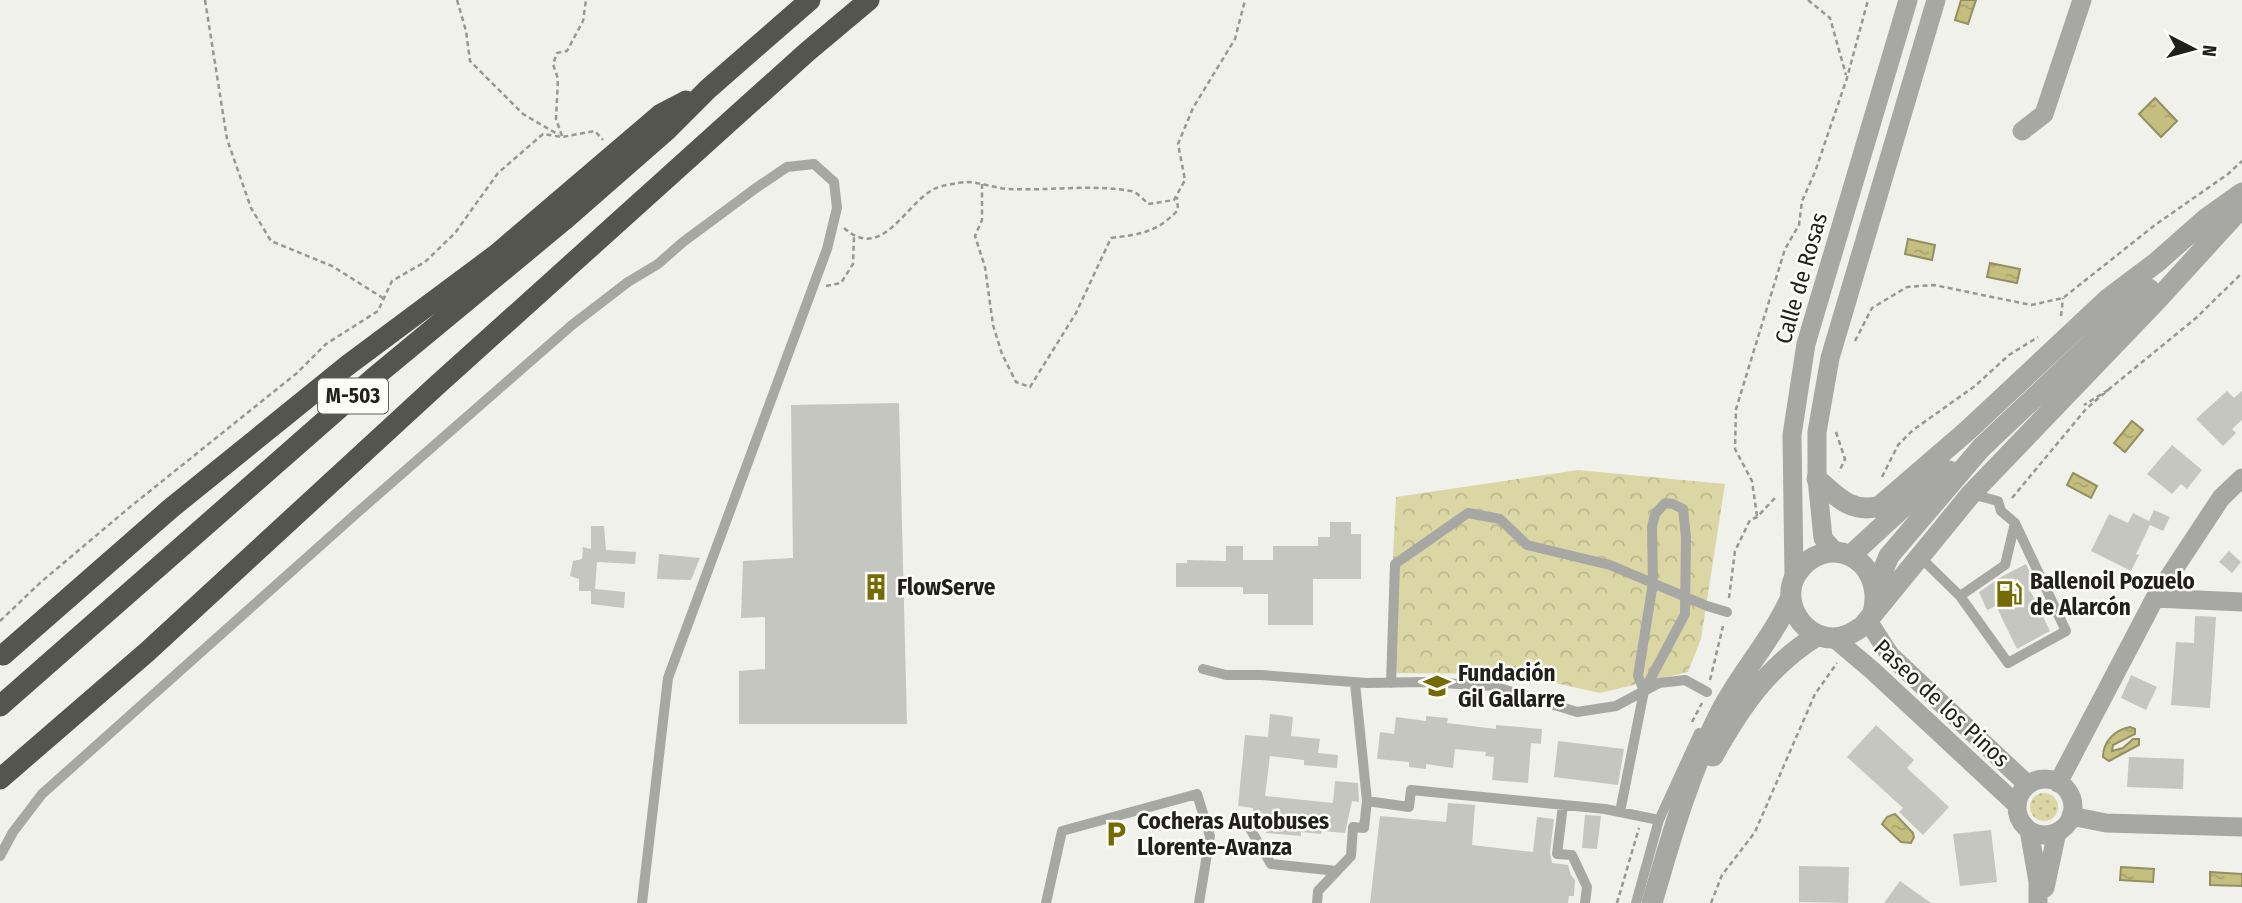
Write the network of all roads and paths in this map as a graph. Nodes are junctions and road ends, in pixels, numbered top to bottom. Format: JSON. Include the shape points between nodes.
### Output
{"nodes":[{"id":1,"x":205,"y":0,"type":"edge"},
{"id":2,"x":457,"y":0,"type":"edge"},
{"id":3,"x":586,"y":0,"type":"edge"},
{"id":4,"x":810,"y":0,"type":"edge"},
{"id":5,"x":869,"y":0,"type":"edge"},
{"id":6,"x":1245,"y":0,"type":"edge"},
{"id":7,"x":1808,"y":0,"type":"edge"},
{"id":8,"x":1868,"y":0,"type":"edge"},
{"id":9,"x":1908,"y":0,"type":"edge"},
{"id":10,"x":1936,"y":0,"type":"edge"},
{"id":11,"x":2082,"y":0,"type":"edge"},
{"id":12,"x":1847,"y":78,"type":"junction"},
{"id":13,"x":708,"y":89,"type":"junction"},
{"id":14,"x":2022,"y":131,"type":"dead end"},
{"id":15,"x":562,"y":137,"type":"junction"},
{"id":16,"x":605,"y":142,"type":"dead end"},
{"id":17,"x":2242,"y":161,"type":"edge"},
{"id":18,"x":982,"y":184,"type":"junction"},
{"id":19,"x":2242,"y":193,"type":"edge"},
{"id":20,"x":1176,"y":195,"type":"junction"},
{"id":21,"x":2242,"y":204,"type":"edge"},
{"id":22,"x":834,"y":219,"type":"junction"},
{"id":23,"x":853,"y":236,"type":"junction"},
{"id":24,"x":2242,"y":273,"type":"edge"},
{"id":25,"x":813,"y":289,"type":"junction"},
{"id":26,"x":383,"y":298,"type":"junction"},
{"id":27,"x":2063,"y":298,"type":"junction"},
{"id":28,"x":2055,"y":322,"type":"dead end"},
{"id":29,"x":2044,"y":334,"type":"dead end"},
{"id":30,"x":1855,"y":341,"type":"dead end"},
{"id":31,"x":2108,"y":390,"type":"junction"},
{"id":32,"x":2078,"y":408,"type":"dead end"},
{"id":33,"x":1834,"y":426,"type":"dead end"},
{"id":34,"x":1981,"y":449,"type":"junction"},
{"id":35,"x":2242,"y":478,"type":"edge"},
{"id":36,"x":1817,"y":479,"type":"junction"},
{"id":37,"x":1791,"y":481,"type":"junction"},
{"id":38,"x":1880,"y":482,"type":"dead end"},
{"id":39,"x":1971,"y":494,"type":"junction"},
{"id":40,"x":2001,"y":511,"type":"junction"},
{"id":41,"x":1757,"y":517,"type":"junction"},
{"id":42,"x":2015,"y":523,"type":"junction"},
{"id":43,"x":1843,"y":554,"type":"junction"},
{"id":44,"x":1920,"y":557,"type":"junction"},
{"id":45,"x":1653,"y":583,"type":"junction"},
{"id":46,"x":1792,"y":587,"type":"junction"},
{"id":47,"x":1876,"y":587,"type":"junction"},
{"id":48,"x":1960,"y":596,"type":"junction"},
{"id":49,"x":1686,"y":597,"type":"junction"},
{"id":50,"x":2155,"y":598,"type":"junction"},
{"id":51,"x":2242,"y":602,"type":"edge"},
{"id":52,"x":1727,"y":612,"type":"junction"},
{"id":53,"x":1870,"y":617,"type":"junction"},
{"id":54,"x":0,"y":621,"type":"edge"},
{"id":55,"x":1833,"y":641,"type":"junction"},
{"id":56,"x":4,"y":654,"type":"dead end"},
{"id":57,"x":1203,"y":669,"type":"dead end"},
{"id":58,"x":1739,"y":680,"type":"junction"},
{"id":59,"x":1355,"y":683,"type":"junction"},
{"id":60,"x":1391,"y":683,"type":"junction"},
{"id":61,"x":1644,"y":691,"type":"junction"},
{"id":62,"x":1707,"y":692,"type":"junction"},
{"id":63,"x":0,"y":706,"type":"edge"},
{"id":64,"x":1688,"y":731,"type":"dead end"},
{"id":65,"x":3,"y":780,"type":"edge"},
{"id":66,"x":2058,"y":783,"type":"junction"},
{"id":67,"x":2028,"y":785,"type":"junction"},
{"id":68,"x":1367,"y":801,"type":"junction"},
{"id":69,"x":1563,"y":805,"type":"junction"},
{"id":70,"x":2017,"y":805,"type":"junction"},
{"id":71,"x":1620,"y":812,"type":"junction"},
{"id":72,"x":2071,"y":816,"type":"junction"},
{"id":73,"x":1645,"y":817,"type":"junction"},
{"id":74,"x":1659,"y":820,"type":"junction"},
{"id":75,"x":1249,"y":827,"type":"dead end"},
{"id":76,"x":2242,"y":827,"type":"edge"},
{"id":77,"x":2029,"y":830,"type":"junction"},
{"id":78,"x":2057,"y":832,"type":"junction"},
{"id":79,"x":0,"y":856,"type":"edge"},
{"id":80,"x":1662,"y":869,"type":"junction"},
{"id":81,"x":1337,"y":871,"type":"junction"},
{"id":82,"x":642,"y":903,"type":"edge"},
{"id":83,"x":1046,"y":903,"type":"edge"},
{"id":84,"x":1199,"y":903,"type":"edge"},
{"id":85,"x":1317,"y":903,"type":"edge"},
{"id":86,"x":1585,"y":903,"type":"edge"},
{"id":87,"x":1617,"y":903,"type":"edge"},
{"id":88,"x":1636,"y":903,"type":"edge"},
{"id":89,"x":1652,"y":903,"type":"edge"},
{"id":90,"x":1711,"y":903,"type":"edge"},
{"id":91,"x":2040,"y":903,"type":"edge"}],
"edges":[{"from":1,"to":26,"type":"path","via":[[227,139],[251,208],[264,230],[271,241],[332,266]]},
{"from":2,"to":15,"type":"path","via":[[470,61],[523,114]]},
{"from":3,"to":15,"type":"path","via":[[583,21],[567,51],[557,53],[553,64],[558,79],[556,119]]},
{"from":4,"to":13,"type":"highway","number":"M-503"},
{"from":5,"to":65,"type":"highway","number":"M-503"},
{"from":6,"to":20,"type":"path","via":[[1236,40],[1193,108],[1178,144],[1185,180]]},
{"from":7,"to":12,"type":"path","via":[[1829,18]]},
{"from":8,"to":12,"type":"path"},
{"from":9,"to":37,"type":"street","name":"Calle de Rosas","via":[[1806,344],[1792,435]]},
{"from":10,"to":36,"type":"street","via":[[1830,358],[1817,432]]},
{"from":11,"to":14,"type":"street","via":[[2044,114]]},
{"from":12,"to":41,"type":"path","via":[[1801,201],[1799,225],[1786,249],[1736,409],[1735,449],[1752,481]]},
{"from":13,"to":56,"type":"highway","via":[[661,114],[497,254],[348,365],[170,509]]},
{"from":13,"to":63,"type":"highway","number":"M-503","via":[[594,194],[377,375]]},
{"from":15,"to":16,"type":"path","via":[[595,131]]},
{"from":15,"to":26,"type":"path","via":[[543,134],[498,173],[455,233],[425,262],[392,281]]},
{"from":17,"to":27,"type":"path"},
{"from":18,"to":20,"type":"path","via":[[1005,189],[1135,192],[1148,204],[1174,200]]},
{"from":18,"to":20,"type":"path","via":[[982,220],[975,236],[985,267],[993,325],[1016,382],[1030,387],[1076,313],[1111,238],[1164,225],[1178,210]]},
{"from":18,"to":23,"type":"path","via":[[964,182],[936,188],[888,232],[871,240]]},
{"from":19,"to":36,"type":"street","via":[[2108,299],[1880,506],[1852,507]]},
{"from":21,"to":34,"type":"street"},
{"from":21,"to":39,"type":"street"},
{"from":22,"to":23,"type":"path"},
{"from":22,"to":25,"type":"lane"},
{"from":22,"to":79,"type":"lane","via":[[834,182],[814,164],[787,167],[618,289],[358,512],[42,794]]},
{"from":23,"to":25,"type":"path","via":[[853,264],[841,283]]},
{"from":24,"to":31,"type":"path","via":[[2196,318]]},
{"from":25,"to":82,"type":"lane","via":[[668,677]]},
{"from":26,"to":54,"type":"path","via":[[378,311],[326,344]]},
{"from":27,"to":28,"type":"path","via":[[2061,316]]},
{"from":27,"to":30,"type":"path","via":[[2031,305],[1934,285],[1907,288],[1872,308]]},
{"from":29,"to":38,"type":"path","via":[[2009,355],[1913,430],[1898,445]]},
{"from":31,"to":32,"type":"path"},
{"from":31,"to":40,"type":"path"},
{"from":33,"to":36,"type":"path","via":[[1845,459],[1835,479]]},
{"from":34,"to":43,"type":"street"},
{"from":34,"to":47,"type":"street","via":[[1889,556]]},
{"from":35,"to":50,"type":"street","via":[[2221,498]]},
{"from":36,"to":43,"type":"street","via":[[1823,538]]},
{"from":37,"to":41,"type":"path"},
{"from":37,"to":46,"type":"street","name":"Calle de Rosas"},
{"from":39,"to":40,"type":"lane","via":[[1998,501]]},
{"from":39,"to":44,"type":"street"},
{"from":40,"to":42,"type":"lane"},
{"from":41,"to":52,"type":"path","via":[[1750,520],[1735,551]]},
{"from":42,"to":48,"type":"lane","via":[[2005,565]]},
{"from":42,"to":48,"type":"lane","via":[[2066,631],[2008,663]]},
{"from":43,"to":46,"type":"street","via":[[1816,556],[1801,567]]},
{"from":43,"to":47,"type":"street","via":[[1867,568]]},
{"from":44,"to":48,"type":"lane"},
{"from":44,"to":53,"type":"street"},
{"from":45,"to":49,"type":"lane"},
{"from":45,"to":49,"type":"lane","via":[[1655,514],[1665,503],[1674,504],[1683,509]]},
{"from":45,"to":60,"type":"lane","via":[[1610,565],[1527,545],[1500,519],[1468,513],[1395,564]]},
{"from":45,"to":61,"type":"lane","via":[[1638,677]]},
{"from":46,"to":55,"type":"street","via":[[1796,615],[1809,630]]},
{"from":46,"to":58,"type":"street","via":[[1780,621]]},
{"from":47,"to":53,"type":"street"},
{"from":49,"to":52,"type":"lane"},
{"from":49,"to":61,"type":"lane","via":[[1685,614]]},
{"from":50,"to":51,"type":"street"},
{"from":50,"to":66,"type":"street"},
{"from":52,"to":62,"type":"path"},
{"from":53,"to":55,"type":"street","via":[[1850,635]]},
{"from":53,"to":67,"type":"street","name":"Paseo de los Pinos","via":[[1890,655]]},
{"from":55,"to":70,"type":"street","name":"Paseo de los Pinos"},
{"from":55,"to":80,"type":"street","via":[[1777,664],[1739,712],[1704,774]]},
{"from":55,"to":90,"type":"path","via":[[1755,832],[1722,875]]},
{"from":57,"to":59,"type":"lane","via":[[1226,675]]},
{"from":58,"to":74,"type":"lane","via":[[1719,698],[1705,722]]},
{"from":58,"to":80,"type":"street","via":[[1696,762]]},
{"from":59,"to":60,"type":"lane"},
{"from":59,"to":68,"type":"lane"},
{"from":60,"to":61,"type":"lane","via":[[1493,686],[1577,712],[1616,706]]},
{"from":61,"to":62,"type":"lane","via":[[1659,683],[1685,680]]},
{"from":61,"to":71,"type":"lane"},
{"from":62,"to":64,"type":"path"},
{"from":66,"to":67,"type":"street","via":[[2043,779]]},
{"from":66,"to":72,"type":"street","via":[[2070,797]]},
{"from":67,"to":70,"type":"street"},
{"from":68,"to":69,"type":"lane","via":[[1409,807],[1411,790]]},
{"from":68,"to":81,"type":"lane","via":[[1364,828],[1353,827],[1350,856]]},
{"from":69,"to":71,"type":"lane"},
{"from":69,"to":86,"type":"lane","via":[[1557,854],[1572,855],[1587,887]]},
{"from":70,"to":77,"type":"street"},
{"from":71,"to":73,"type":"lane"},
{"from":72,"to":76,"type":"street","via":[[2106,822]]},
{"from":72,"to":78,"type":"street"},
{"from":73,"to":74,"type":"lane"},
{"from":73,"to":87,"type":"path"},
{"from":74,"to":88,"type":"lane"},
{"from":75,"to":81,"type":"lane","via":[[1271,864]]},
{"from":77,"to":78,"type":"street","via":[[2043,835]]},
{"from":77,"to":91,"type":"street"},
{"from":78,"to":91,"type":"street"},
{"from":80,"to":89,"type":"street"},
{"from":81,"to":85,"type":"lane","via":[[1318,891]]},
{"from":83,"to":84,"type":"lane","via":[[1062,831],[1197,794],[1210,836]]}]}
